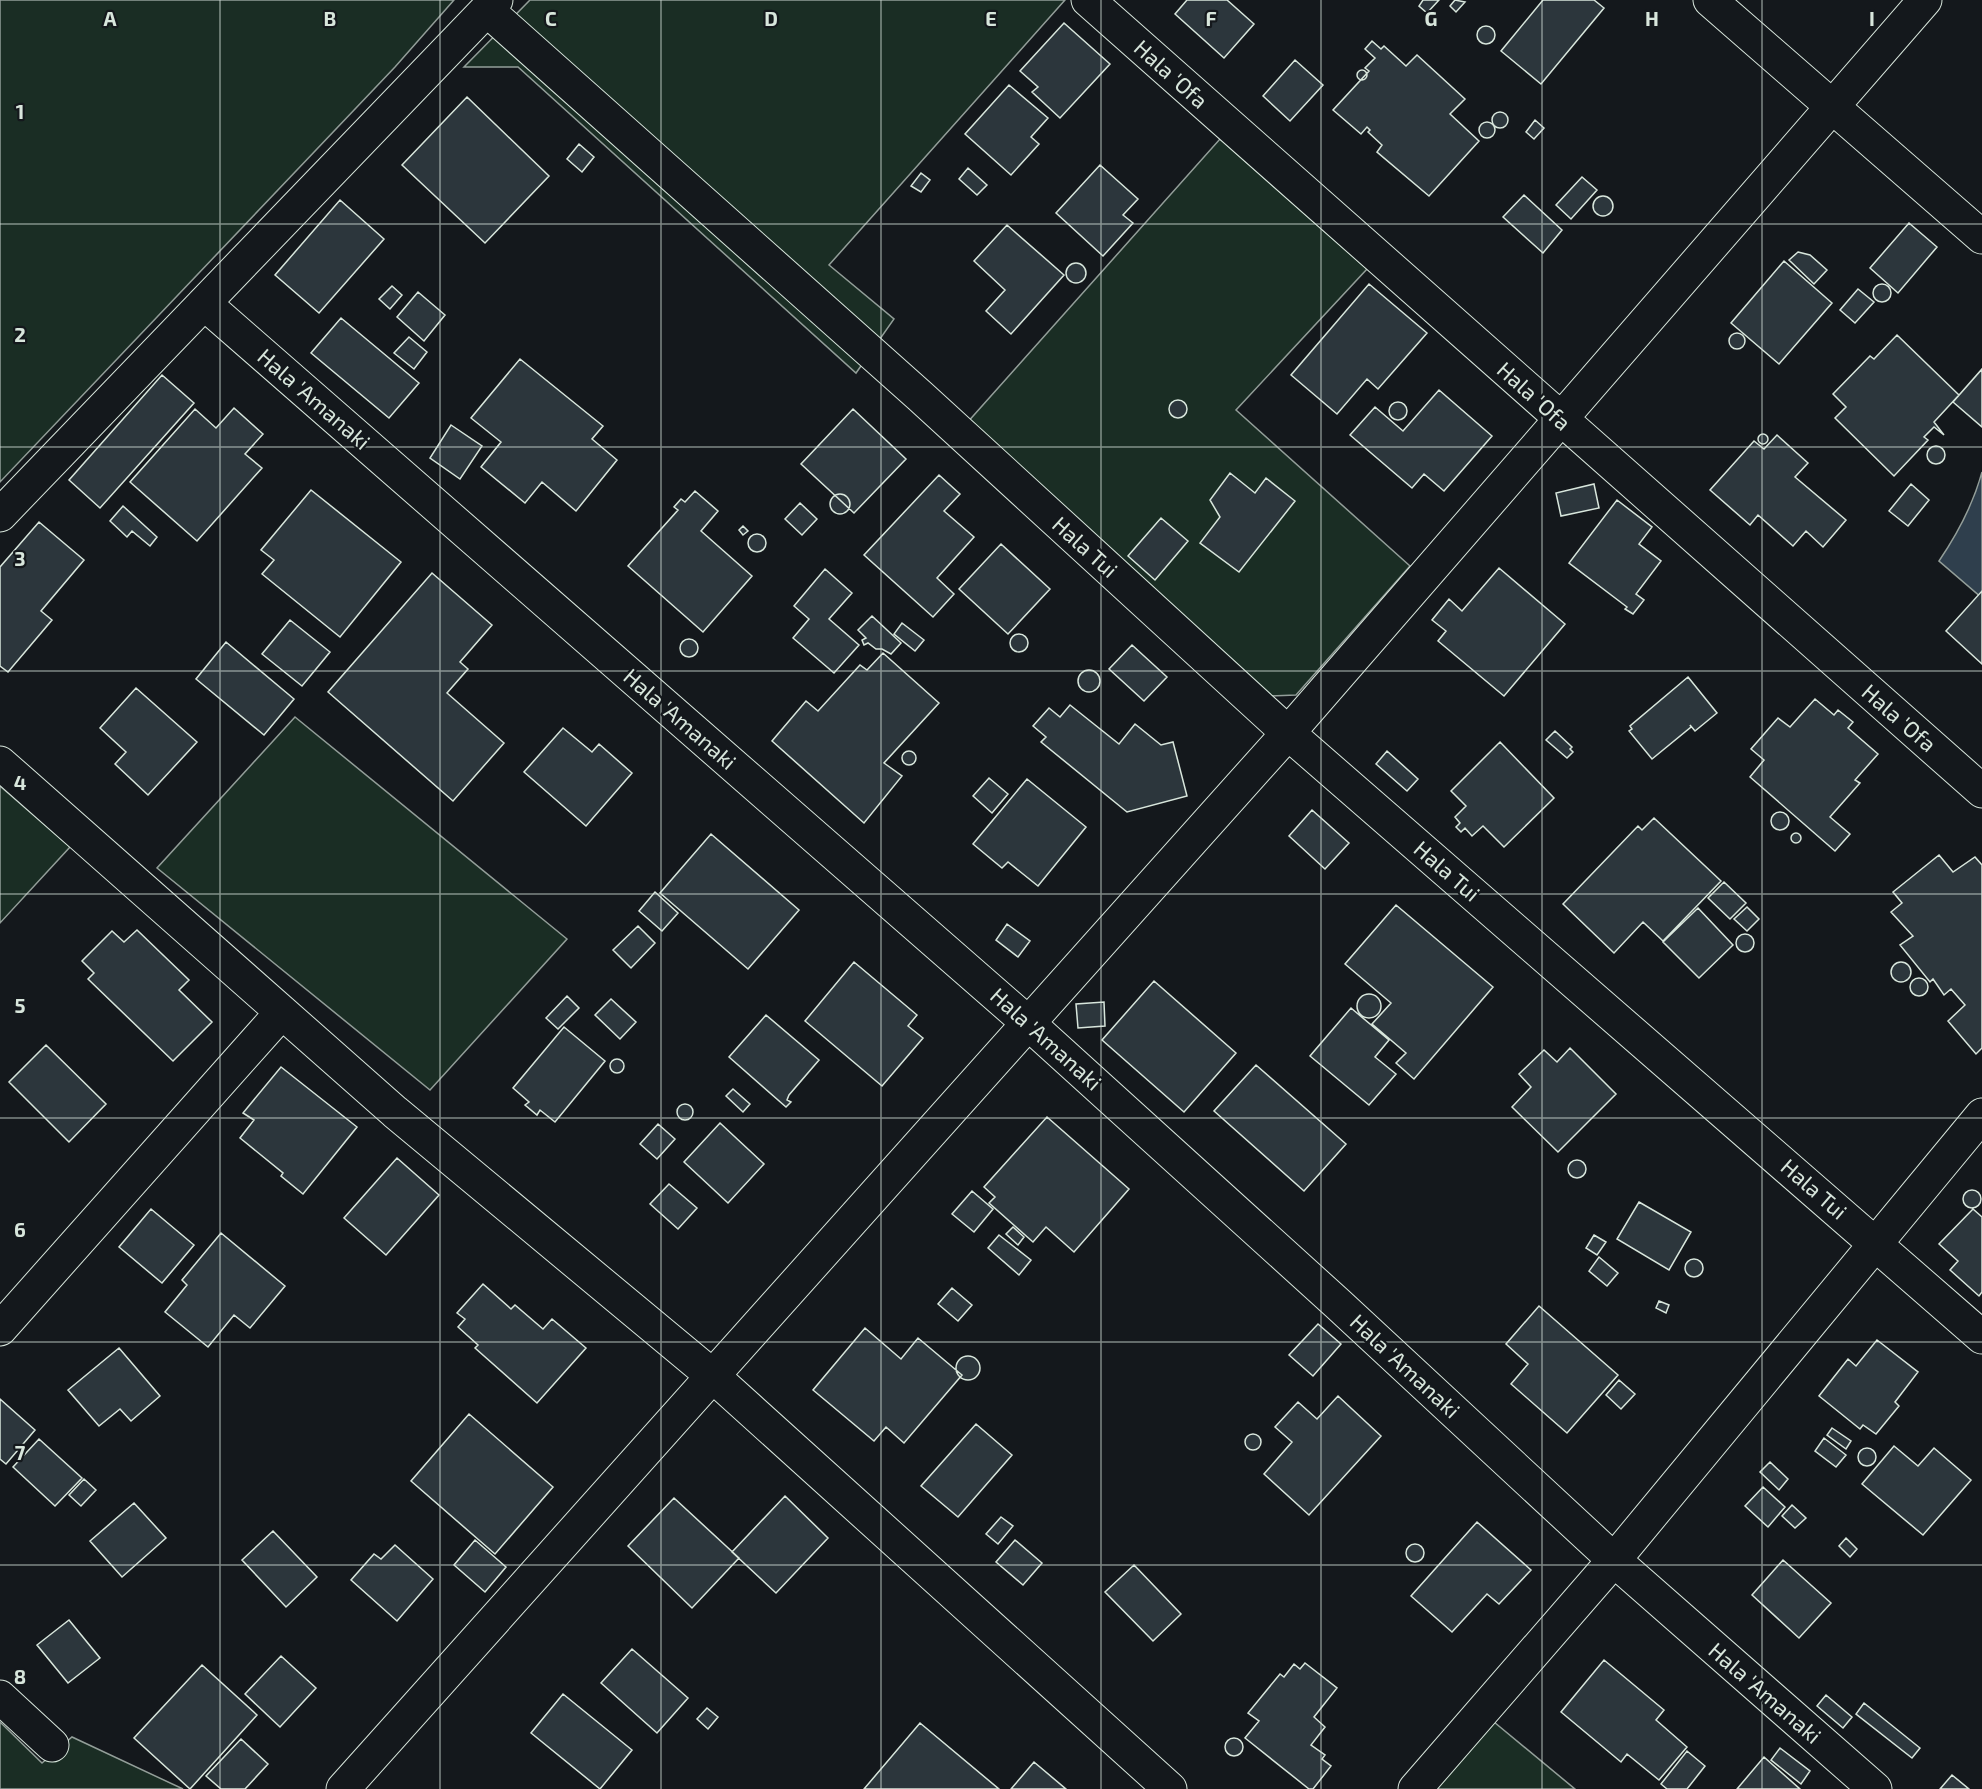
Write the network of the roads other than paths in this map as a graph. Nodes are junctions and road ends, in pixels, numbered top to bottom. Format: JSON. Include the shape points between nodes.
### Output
{"nodes":[{"id":1,"x":1088,"y":0,"type":"edge"},
{"id":2,"x":1710,"y":0,"type":"edge"},
{"id":3,"x":1925,"y":0,"type":"edge"},
{"id":4,"x":491,"y":5,"type":"edge"},
{"id":5,"x":1831,"y":106,"type":"junction"},
{"id":6,"x":1982,"y":237,"type":"edge"},
{"id":7,"x":204,"y":303,"type":"junction"},
{"id":8,"x":1559,"y":419,"type":"junction"},
{"id":9,"x":0,"y":515,"type":"edge"},
{"id":10,"x":1288,"y":733,"type":"junction"},
{"id":11,"x":0,"y":763,"type":"edge"},
{"id":12,"x":1982,"y":791,"type":"edge"},
{"id":13,"x":282,"y":1012,"type":"junction"},
{"id":14,"x":1027,"y":1022,"type":"junction"},
{"id":15,"x":1982,"y":1115,"type":"edge"},
{"id":16,"x":1875,"y":1242,"type":"junction"},
{"id":17,"x":0,"y":1329,"type":"edge"},
{"id":18,"x":1982,"y":1337,"type":"edge"},
{"id":19,"x":714,"y":1377,"type":"junction"},
{"id":20,"x":1614,"y":1560,"type":"junction"},
{"id":21,"x":0,"y":1697,"type":"edge"},
{"id":22,"x":52,"y":1745,"type":"dead end"},
{"id":23,"x":343,"y":1789,"type":"edge"},
{"id":24,"x":1170,"y":1789,"type":"edge"},
{"id":25,"x":1415,"y":1789,"type":"edge"},
{"id":26,"x":1875,"y":1789,"type":"edge"}],
"edges":[{"from":1,"to":8,"type":"street","name":"Hala 'Ofa"},
{"from":2,"to":5,"type":"street"},
{"from":3,"to":5,"type":"street"},
{"from":4,"to":7,"type":"street"},
{"from":4,"to":10,"type":"street","name":"Hala Tui"},
{"from":5,"to":6,"type":"street"},
{"from":5,"to":8,"type":"street"},
{"from":7,"to":9,"type":"street"},
{"from":7,"to":14,"type":"street","name":"Hala 'Amanaki"},
{"from":8,"to":10,"type":"street"},
{"from":8,"to":12,"type":"street","name":"Hala 'Ofa"},
{"from":10,"to":14,"type":"street"},
{"from":10,"to":16,"type":"street","name":"Hala Tui"},
{"from":11,"to":13,"type":"street"},
{"from":13,"to":17,"type":"street"},
{"from":13,"to":19,"type":"street","via":[[395,1112]]},
{"from":14,"to":19,"type":"street"},
{"from":14,"to":20,"type":"street","name":"Hala 'Amanaki"},
{"from":15,"to":16,"type":"street"},
{"from":16,"to":18,"type":"street","name":"Hala Tui"},
{"from":16,"to":20,"type":"street"},
{"from":19,"to":23,"type":"street"},
{"from":19,"to":24,"type":"street"},
{"from":20,"to":25,"type":"street"},
{"from":20,"to":26,"type":"street","name":"Hala 'Amanaki"},
{"from":21,"to":22,"type":"street"}]}
